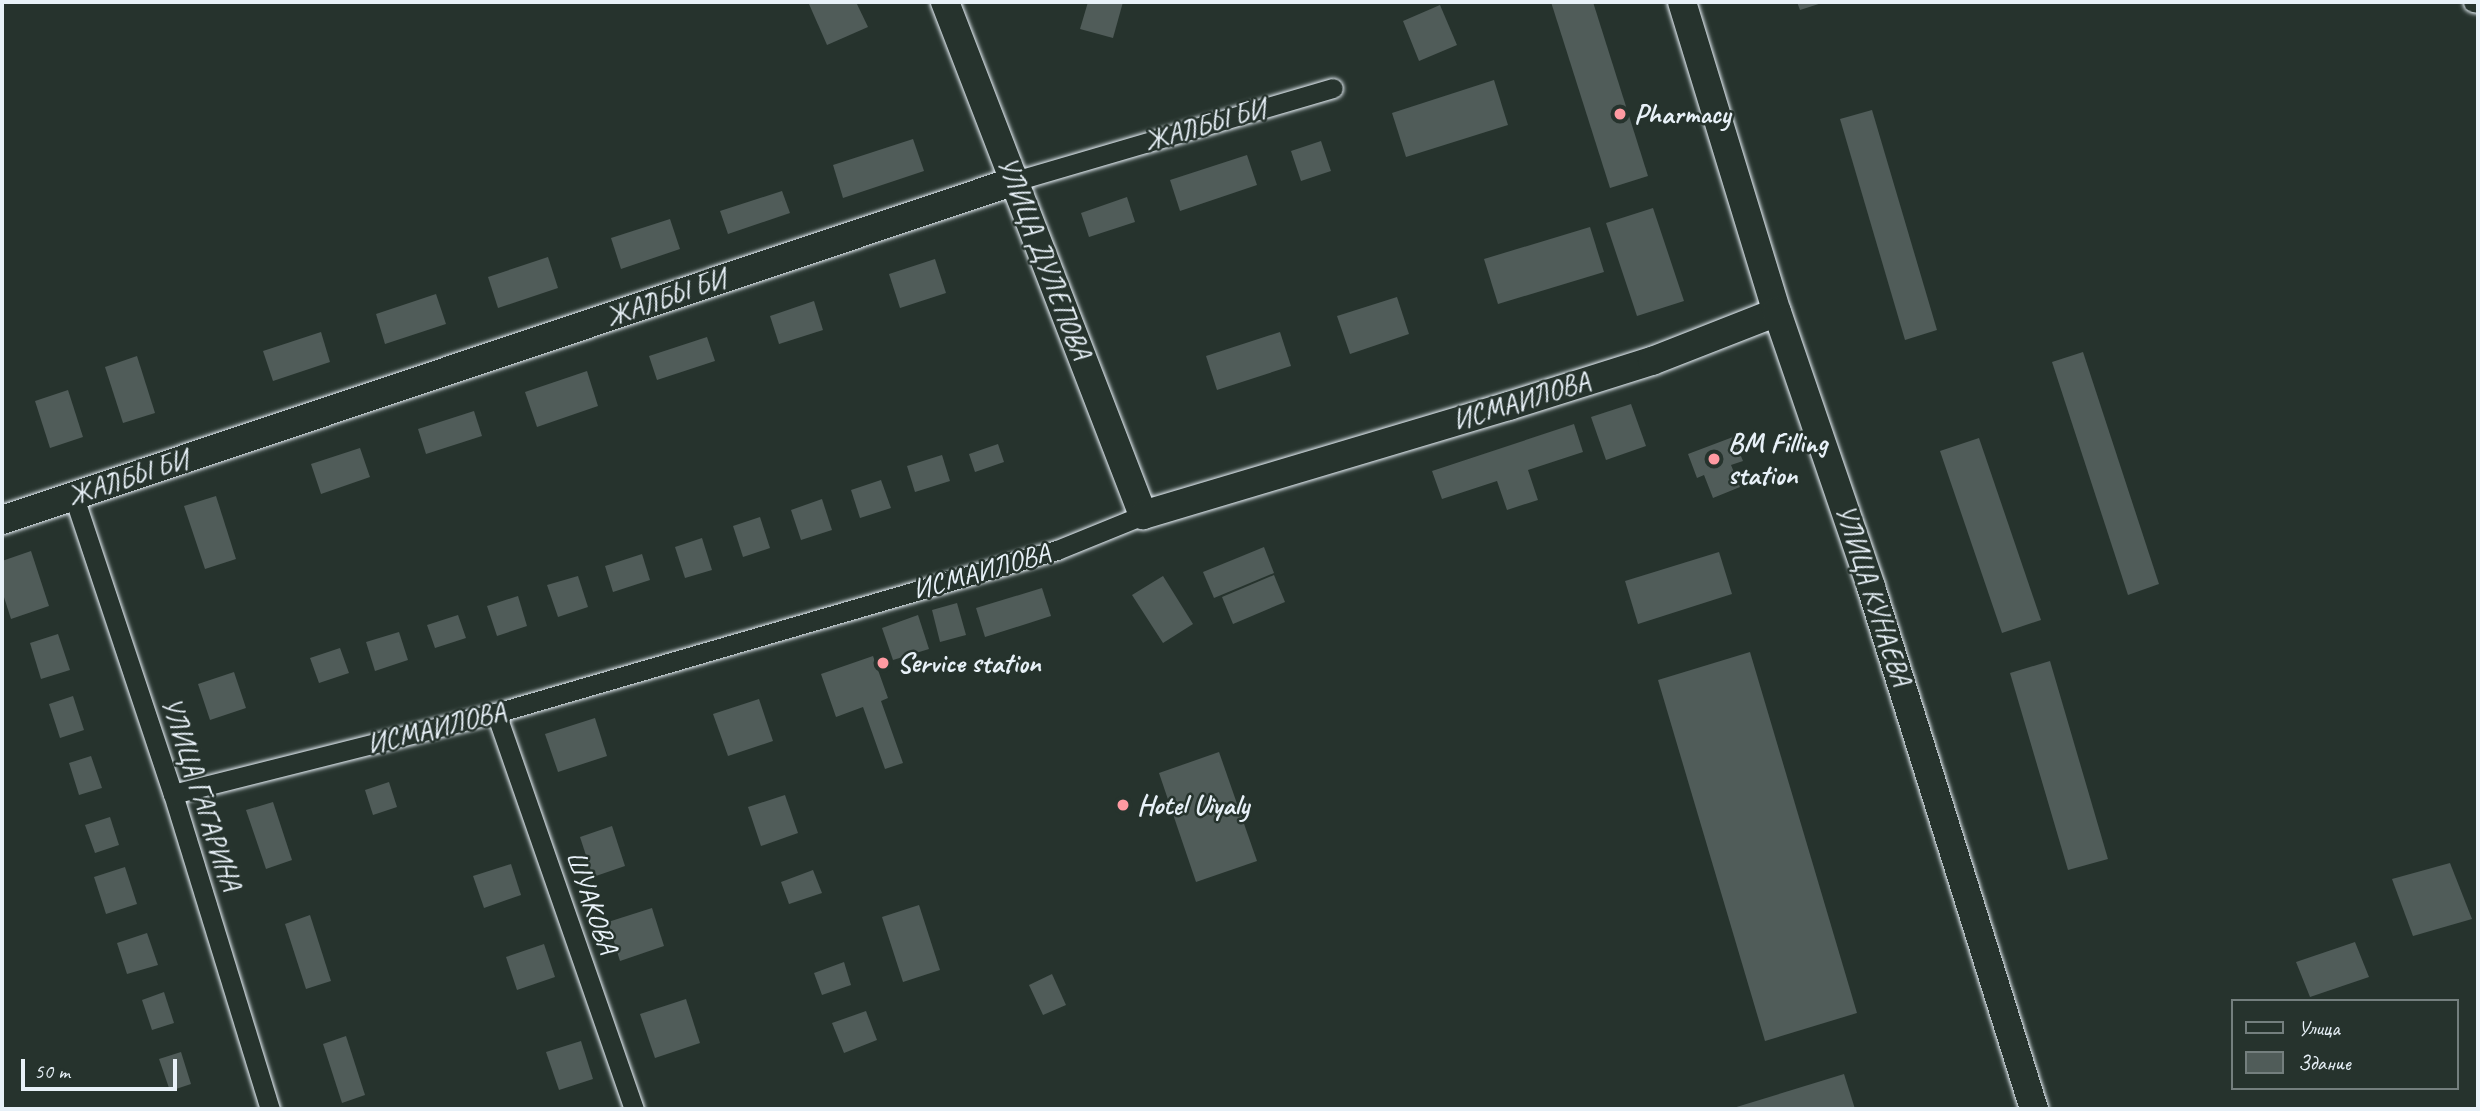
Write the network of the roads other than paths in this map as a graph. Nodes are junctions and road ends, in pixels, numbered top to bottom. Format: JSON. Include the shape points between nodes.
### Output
{"nodes":[{"id":1,"x":945,"y":2,"type":"edge"},
{"id":2,"x":1682,"y":2,"type":"edge"},
{"id":3,"x":1333,"y":88,"type":"dead end"},
{"id":4,"x":1015,"y":181,"type":"junction"},
{"id":5,"x":1777,"y":312,"type":"junction"},
{"id":6,"x":74,"y":497,"type":"junction"},
{"id":7,"x":1143,"y":515,"type":"junction"},
{"id":8,"x":2,"y":520,"type":"edge"},
{"id":9,"x":496,"y":713,"type":"junction"},
{"id":10,"x":173,"y":794,"type":"junction"},
{"id":11,"x":270,"y":1109,"type":"edge"},
{"id":12,"x":634,"y":1109,"type":"edge"},
{"id":13,"x":2034,"y":1109,"type":"edge"}],
"edges":[{"from":1,"to":4,"type":"street","name":"УЛИЦА ДУЛЕПОВА"},
{"from":2,"to":5,"type":"street","name":"УЛИЦА КУНАЕВА"},
{"from":3,"to":4,"type":"street","name":"ЖАЛБЫ БИ"},
{"from":4,"to":6,"type":"street","name":"ЖАЛБЫ БИ"},
{"from":4,"to":7,"type":"street","name":"УЛИЦА ДУЛЕПОВА"},
{"from":5,"to":7,"type":"street","name":"ИСМАИЛОВА","via":[[1628,368]]},
{"from":5,"to":13,"type":"street","name":"УЛИЦА КУНАЕВА","via":[[1871,587]]},
{"from":6,"to":8,"type":"street","name":"ЖАЛБЫ БИ"},
{"from":6,"to":10,"type":"street","name":"УЛИЦА ГАГАРИНА"},
{"from":7,"to":9,"type":"street","name":"ИСМАИЛОВА","via":[[1057,550]]},
{"from":9,"to":10,"type":"street","name":"ИСМАИЛОВА"},
{"from":9,"to":12,"type":"street","name":"ШУАКОВА"},
{"from":10,"to":11,"type":"street","name":"УЛИЦА ГАГАРИНА"}]}
